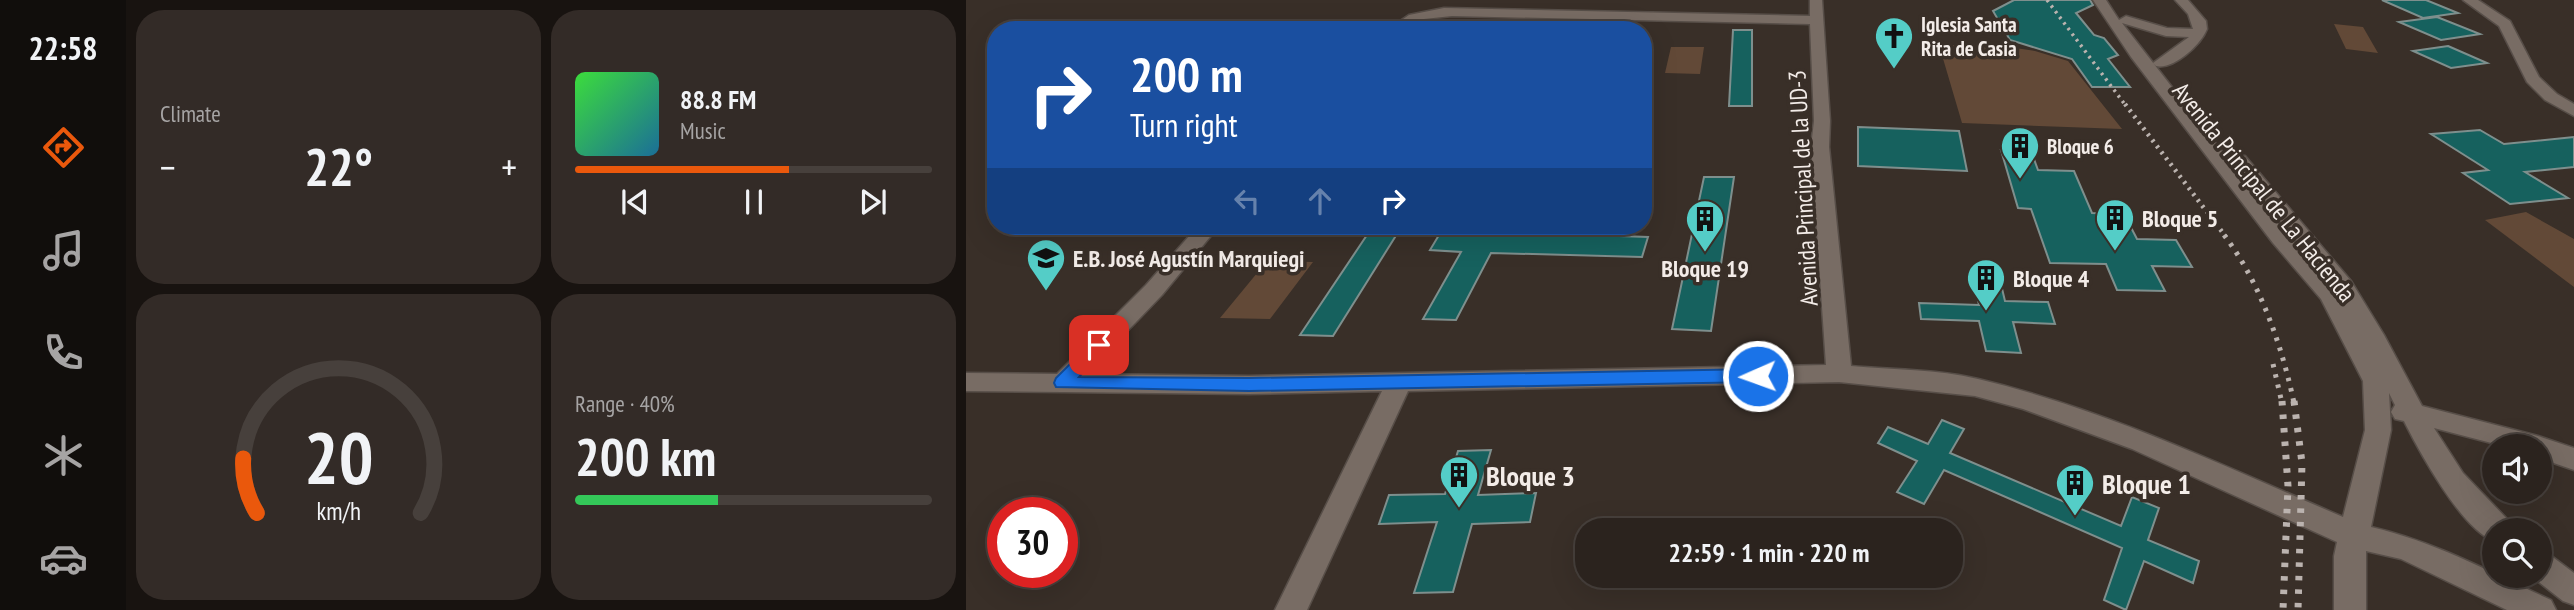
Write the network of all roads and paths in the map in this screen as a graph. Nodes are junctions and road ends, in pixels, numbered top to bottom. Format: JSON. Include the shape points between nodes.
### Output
{"nodes":[{"id":1,"x":1816,"y":0,"type":"edge"},
{"id":2,"x":2099,"y":0,"type":"edge"},
{"id":3,"x":2111,"y":0,"type":"edge"},
{"id":4,"x":2181,"y":0,"type":"edge"},
{"id":5,"x":2469,"y":0,"type":"edge"},
{"id":6,"x":1817,"y":20,"type":"junction"},
{"id":7,"x":2126,"y":20,"type":"junction"},
{"id":8,"x":1406,"y":21,"type":"edge"},
{"id":9,"x":2199,"y":33,"type":"junction"},
{"id":10,"x":2148,"y":58,"type":"junction"},
{"id":11,"x":2574,"y":111,"type":"edge"},
{"id":12,"x":1201,"y":235,"type":"edge"},
{"id":13,"x":1839,"y":373,"type":"junction"},
{"id":14,"x":966,"y":382,"type":"edge"},
{"id":15,"x":1399,"y":382,"type":"junction"},
{"id":16,"x":1063,"y":383,"type":"junction"},
{"id":17,"x":2378,"y":406,"type":"junction"},
{"id":18,"x":2412,"y":414,"type":"junction"},
{"id":19,"x":2496,"y":434,"type":"edge"},
{"id":20,"x":2552,"y":451,"type":"edge"},
{"id":21,"x":2574,"y":459,"type":"edge"},
{"id":22,"x":2486,"y":518,"type":"edge"},
{"id":23,"x":2353,"y":535,"type":"junction"},
{"id":24,"x":2552,"y":575,"type":"edge"},
{"id":25,"x":2574,"y":591,"type":"edge"},
{"id":26,"x":1291,"y":610,"type":"edge"},
{"id":27,"x":2350,"y":610,"type":"edge"},
{"id":28,"x":2540,"y":610,"type":"edge"}],
"edges":[{"from":1,"to":6,"type":"street","name":"Avenida Principal de la UD-3"},
{"from":2,"to":10,"type":"street","name":"Avenida Principal de La Hacienda"},
{"from":3,"to":7,"type":"street","name":"Avenida Principal de La Hacienda"},
{"from":4,"to":9,"type":"street","via":[[2201,19]]},
{"from":5,"to":11,"type":"street","via":[[2505,24],[2532,79]]},
{"from":6,"to":8,"type":"street","via":[[1452,12]]},
{"from":6,"to":13,"type":"street","name":"Avenida Principal de la UD-3","via":[[1820,147]]},
{"from":7,"to":9,"type":"street","via":[[2166,32]]},
{"from":7,"to":10,"type":"street","name":"Avenida Principal de La Hacienda"},
{"from":9,"to":10,"type":"street","via":[[2197,38]]},
{"from":10,"to":17,"type":"street","name":"Avenida Principal de La Hacienda","via":[[2280,239],[2331,297],[2376,382]]},
{"from":10,"to":18,"type":"street","name":"Avenida Principal de La Hacienda","via":[[2336,274],[2385,356]]},
{"from":12,"to":16,"type":"street"},
{"from":13,"to":15,"type":"street"},
{"from":13,"to":23,"type":"street","via":[[1975,387],[2030,402],[2141,442]]},
{"from":14,"to":16,"type":"street"},
{"from":15,"to":16,"type":"street"},
{"from":15,"to":26,"type":"street"},
{"from":17,"to":18,"type":"street"},
{"from":17,"to":23,"type":"street","name":"Avenida Principal de La Hacienda","via":[[2375,452]]},
{"from":18,"to":19,"type":"street"},
{"from":18,"to":22,"type":"street","name":"Avenida Principal de La Hacienda","via":[[2433,451]]},
{"from":20,"to":21,"type":"street"},
{"from":23,"to":27,"type":"street","name":"Avenida Principal de La Hacienda"},
{"from":23,"to":28,"type":"street","via":[[2407,548]]},
{"from":24,"to":25,"type":"street"}]}
